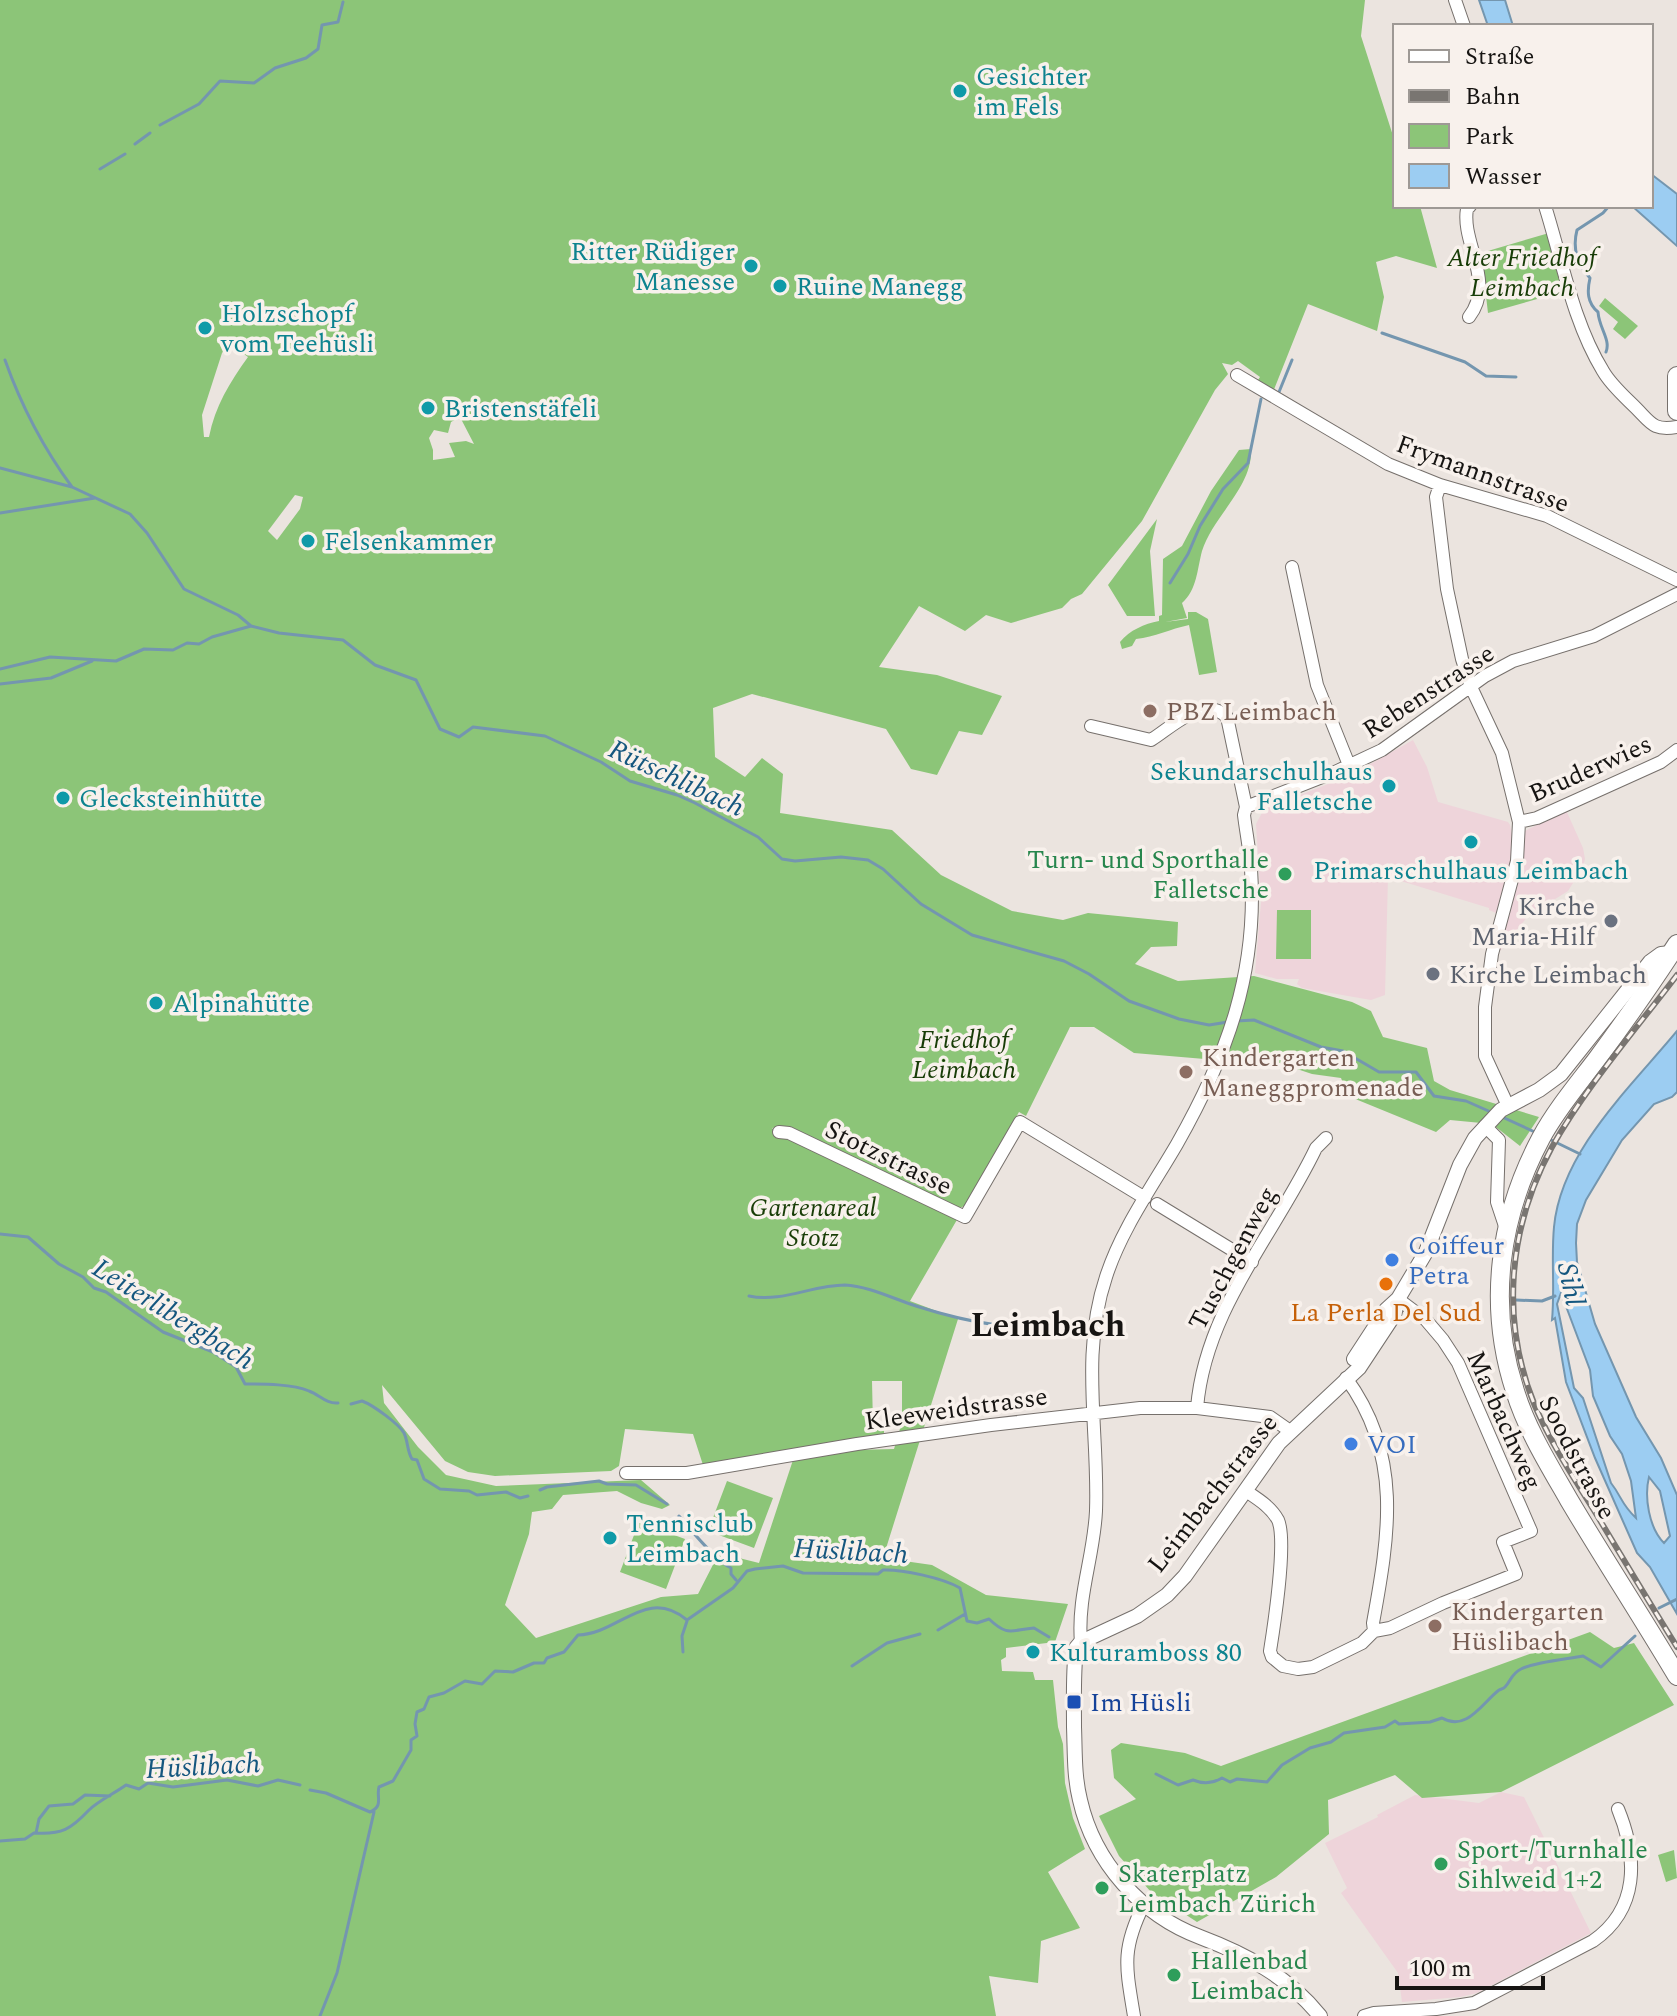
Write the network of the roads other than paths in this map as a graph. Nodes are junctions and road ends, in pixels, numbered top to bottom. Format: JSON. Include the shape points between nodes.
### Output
{"nodes":[{"id":1,"x":1455,"y":0,"type":"edge"},
{"id":2,"x":1463,"y":24,"type":"edge"},
{"id":3,"x":1468,"y":208,"type":"edge"},
{"id":4,"x":1546,"y":208,"type":"edge"},
{"id":5,"x":1469,"y":317,"type":"dead end"},
{"id":6,"x":1237,"y":375,"type":"dead end"},
{"id":7,"x":1677,"y":376,"type":"edge"},
{"id":8,"x":1677,"y":411,"type":"edge"},
{"id":9,"x":1677,"y":427,"type":"edge"},
{"id":10,"x":1440,"y":485,"type":"junction"},
{"id":11,"x":1292,"y":567,"type":"dead end"},
{"id":12,"x":1677,"y":580,"type":"edge"},
{"id":13,"x":1677,"y":594,"type":"edge"},
{"id":14,"x":1471,"y":687,"type":"junction"},
{"id":15,"x":1091,"y":726,"type":"dead end"},
{"id":16,"x":1677,"y":750,"type":"edge"},
{"id":17,"x":1349,"y":765,"type":"junction"},
{"id":18,"x":1246,"y":807,"type":"junction"},
{"id":19,"x":1519,"y":822,"type":"junction"},
{"id":20,"x":1674,"y":948,"type":"edge"},
{"id":21,"x":1496,"y":1115,"type":"junction"},
{"id":22,"x":779,"y":1132,"type":"dead end"},
{"id":23,"x":1326,"y":1138,"type":"dead end"},
{"id":24,"x":1151,"y":1201,"type":"junction"},
{"id":25,"x":1506,"y":1229,"type":"junction"},
{"id":26,"x":1252,"y":1262,"type":"junction"},
{"id":27,"x":1398,"y":1299,"type":"junction"},
{"id":28,"x":1346,"y":1378,"type":"junction"},
{"id":29,"x":1197,"y":1408,"type":"junction"},
{"id":30,"x":1093,"y":1412,"type":"junction"},
{"id":31,"x":1290,"y":1431,"type":"junction"},
{"id":32,"x":626,"y":1473,"type":"dead end"},
{"id":33,"x":1246,"y":1491,"type":"junction"},
{"id":34,"x":1374,"y":1631,"type":"junction"},
{"id":35,"x":1081,"y":1642,"type":"junction"},
{"id":36,"x":1677,"y":1676,"type":"edge"},
{"id":37,"x":1618,"y":1809,"type":"dead end"},
{"id":38,"x":1144,"y":1904,"type":"junction"},
{"id":39,"x":1134,"y":2016,"type":"edge"},
{"id":40,"x":1320,"y":2016,"type":"edge"},
{"id":41,"x":1364,"y":2016,"type":"edge"}],
"edges":[{"from":1,"to":2,"type":"street"},
{"from":3,"to":5,"type":"street","via":[[1466,222],[1478,266],[1477,306]]},
{"from":4,"to":9,"type":"street","via":[[1579,317],[1602,370],[1654,427]]},
{"from":6,"to":10,"type":"street","name":"Frymannstrasse","via":[[1388,464]]},
{"from":7,"to":8,"type":"main road"},
{"from":10,"to":12,"type":"street","name":"Frymannstrasse","via":[[1547,516]]},
{"from":10,"to":14,"type":"street","via":[[1436,497],[1447,589]]},
{"from":11,"to":17,"type":"street","via":[[1317,685]]},
{"from":13,"to":14,"type":"street","name":"Rebenstrasse","via":[[1594,636],[1513,661]]},
{"from":14,"to":17,"type":"street","name":"Rebenstrasse","via":[[1405,736]]},
{"from":14,"to":19,"type":"street","via":[[1502,753]]},
{"from":15,"to":18,"type":"street","via":[[1151,740],[1199,709],[1221,711],[1230,725]]},
{"from":16,"to":19,"type":"street","name":"Bruderwies","via":[[1661,762]]},
{"from":17,"to":18,"type":"street","name":"Rebenstrasse"},
{"from":18,"to":24,"type":"street","via":[[1251,912],[1244,980],[1205,1094]]},
{"from":19,"to":21,"type":"street","via":[[1517,861],[1492,954],[1485,1007],[1485,1056]]},
{"from":20,"to":21,"type":"street","name":"Leimbachstrasse","via":[[1650,962],[1561,1074]]},
{"from":20,"to":25,"type":"main road","name":"Soodstrasse","via":[[1544,1133]]},
{"from":21,"to":25,"type":"street","via":[[1497,1202]]},
{"from":21,"to":27,"type":"street","name":"Leimbachstrasse","via":[[1465,1155],[1426,1252]]},
{"from":22,"to":24,"type":"street","name":"Stotzstrasse","via":[[965,1217],[1020,1122]]},
{"from":23,"to":26,"type":"street","name":"Tuschgenweg"},
{"from":24,"to":26,"type":"street"},
{"from":24,"to":30,"type":"street","via":[[1115,1256],[1099,1302],[1092,1342]]},
{"from":25,"to":36,"type":"main road","name":"Soodstrasse","via":[[1499,1315],[1515,1392],[1538,1446]]},
{"from":26,"to":29,"type":"street","name":"Tuschgenweg","via":[[1210,1344]]},
{"from":27,"to":28,"type":"street","name":"Leimbachstrasse","via":[[1377,1342]]},
{"from":27,"to":34,"type":"street","name":"Marbachweg","via":[[1451,1351],[1531,1531],[1503,1542],[1516,1574]]},
{"from":28,"to":31,"type":"street","name":"Leimbachstrasse"},
{"from":28,"to":34,"type":"street","via":[[1371,1421],[1386,1473],[1388,1522]]},
{"from":29,"to":30,"type":"street","name":"Kleeweidstrasse"},
{"from":29,"to":31,"type":"street","name":"Kleeweidstrasse","via":[[1270,1417]]},
{"from":30,"to":32,"type":"street","name":"Kleeweidstrasse","via":[[687,1473]]},
{"from":30,"to":35,"type":"street","via":[[1096,1515],[1079,1610]]},
{"from":31,"to":33,"type":"street","name":"Leimbachstrasse"},
{"from":33,"to":34,"type":"street","via":[[1270,1509],[1281,1528],[1272,1657],[1283,1666],[1306,1669],[1362,1643]]},
{"from":33,"to":35,"type":"street","name":"Leimbachstrasse","via":[[1167,1595],[1137,1616]]},
{"from":35,"to":38,"type":"street","via":[[1075,1656],[1074,1702],[1080,1801],[1102,1855]]},
{"from":37,"to":41,"type":"street","via":[[1631,1881],[1623,1911],[1609,1930],[1474,2003]]},
{"from":38,"to":39,"type":"street","via":[[1126,1949]]},
{"from":38,"to":40,"type":"street","via":[[1269,1969]]}]}
